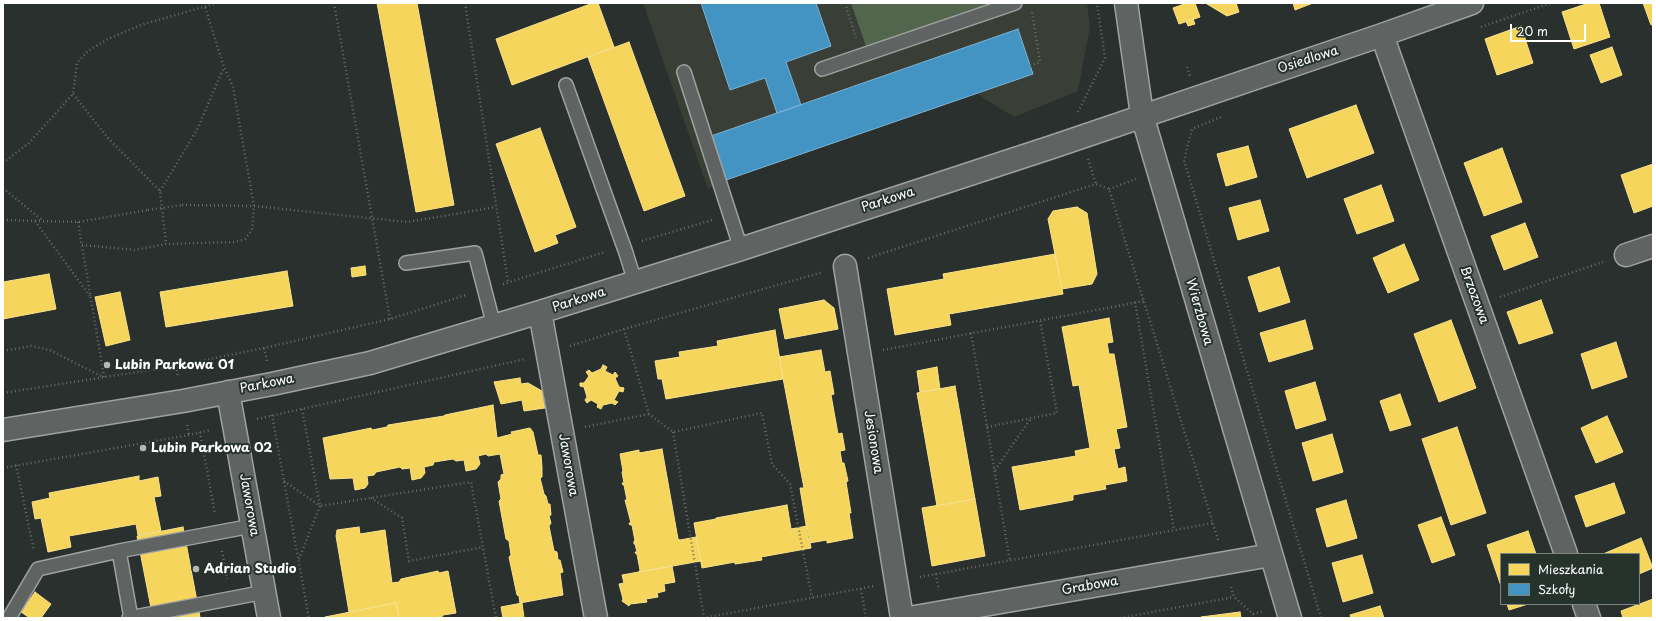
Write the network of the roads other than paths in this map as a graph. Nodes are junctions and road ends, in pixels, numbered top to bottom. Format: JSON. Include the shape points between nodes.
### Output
{"nodes":[{"id":1,"x":1015,"y":3,"type":"edge"},
{"id":2,"x":1126,"y":3,"type":"edge"},
{"id":3,"x":1472,"y":3,"type":"edge"},
{"id":4,"x":1382,"y":36,"type":"junction"},
{"id":5,"x":822,"y":69,"type":"dead end"},
{"id":6,"x":684,"y":72,"type":"dead end"},
{"id":7,"x":566,"y":86,"type":"dead end"},
{"id":8,"x":1142,"y":115,"type":"junction"},
{"id":9,"x":1653,"y":246,"type":"edge"},
{"id":10,"x":741,"y":249,"type":"junction"},
{"id":11,"x":1626,"y":255,"type":"road end"},
{"id":12,"x":406,"y":262,"type":"dead end"},
{"id":13,"x":845,"y":266,"type":"road end"},
{"id":14,"x":635,"y":282,"type":"junction"},
{"id":15,"x":540,"y":312,"type":"junction"},
{"id":16,"x":494,"y":326,"type":"junction"},
{"id":17,"x":228,"y":392,"type":"junction"},
{"id":18,"x":3,"y":430,"type":"edge"},
{"id":19,"x":252,"y":526,"type":"junction"},
{"id":20,"x":119,"y":551,"type":"junction"},
{"id":21,"x":1566,"y":553,"type":"edge"},
{"id":22,"x":1271,"y":555,"type":"junction"},
{"id":23,"x":265,"y":592,"type":"junction"},
{"id":24,"x":1584,"y":605,"type":"edge"},
{"id":25,"x":9,"y":618,"type":"edge"},
{"id":26,"x":130,"y":618,"type":"edge"},
{"id":27,"x":270,"y":618,"type":"edge"},
{"id":28,"x":596,"y":618,"type":"edge"},
{"id":29,"x":902,"y":618,"type":"edge"},
{"id":30,"x":909,"y":618,"type":"edge"},
{"id":31,"x":1290,"y":618,"type":"edge"},
{"id":32,"x":1589,"y":618,"type":"edge"}],
"edges":[{"from":1,"to":5,"type":"lane"},
{"from":2,"to":8,"type":"street","name":"Wierzbowa"},
{"from":3,"to":4,"type":"street","name":"Osiedlowa"},
{"from":4,"to":8,"type":"street","name":"Osiedlowa"},
{"from":4,"to":21,"type":"street","name":"Brzozowa"},
{"from":6,"to":10,"type":"lane"},
{"from":7,"to":14,"type":"lane"},
{"from":8,"to":10,"type":"street","name":"Parkowa"},
{"from":8,"to":22,"type":"street","name":"Wierzbowa"},
{"from":9,"to":11,"type":"street"},
{"from":10,"to":14,"type":"street","name":"Parkowa"},
{"from":12,"to":16,"type":"lane","via":[[475,253]]},
{"from":13,"to":29,"type":"street","name":"Jesionowa"},
{"from":14,"to":15,"type":"street","name":"Parkowa"},
{"from":15,"to":16,"type":"street","name":"Parkowa"},
{"from":15,"to":28,"type":"street","name":"Jaworowa"},
{"from":16,"to":17,"type":"street","name":"Parkowa","via":[[370,363]]},
{"from":17,"to":18,"type":"street","name":"Parkowa"},
{"from":17,"to":19,"type":"street","name":"Jaworowa"},
{"from":19,"to":20,"type":"lane"},
{"from":19,"to":23,"type":"street","name":"Jaworowa"},
{"from":20,"to":25,"type":"lane","via":[[38,569]]},
{"from":20,"to":26,"type":"lane"},
{"from":22,"to":30,"type":"street","name":"Grabowa"},
{"from":22,"to":31,"type":"street","name":"Wierzbowa"},
{"from":23,"to":26,"type":"lane"},
{"from":23,"to":27,"type":"street","name":"Jaworowa"},
{"from":24,"to":32,"type":"street"}]}
